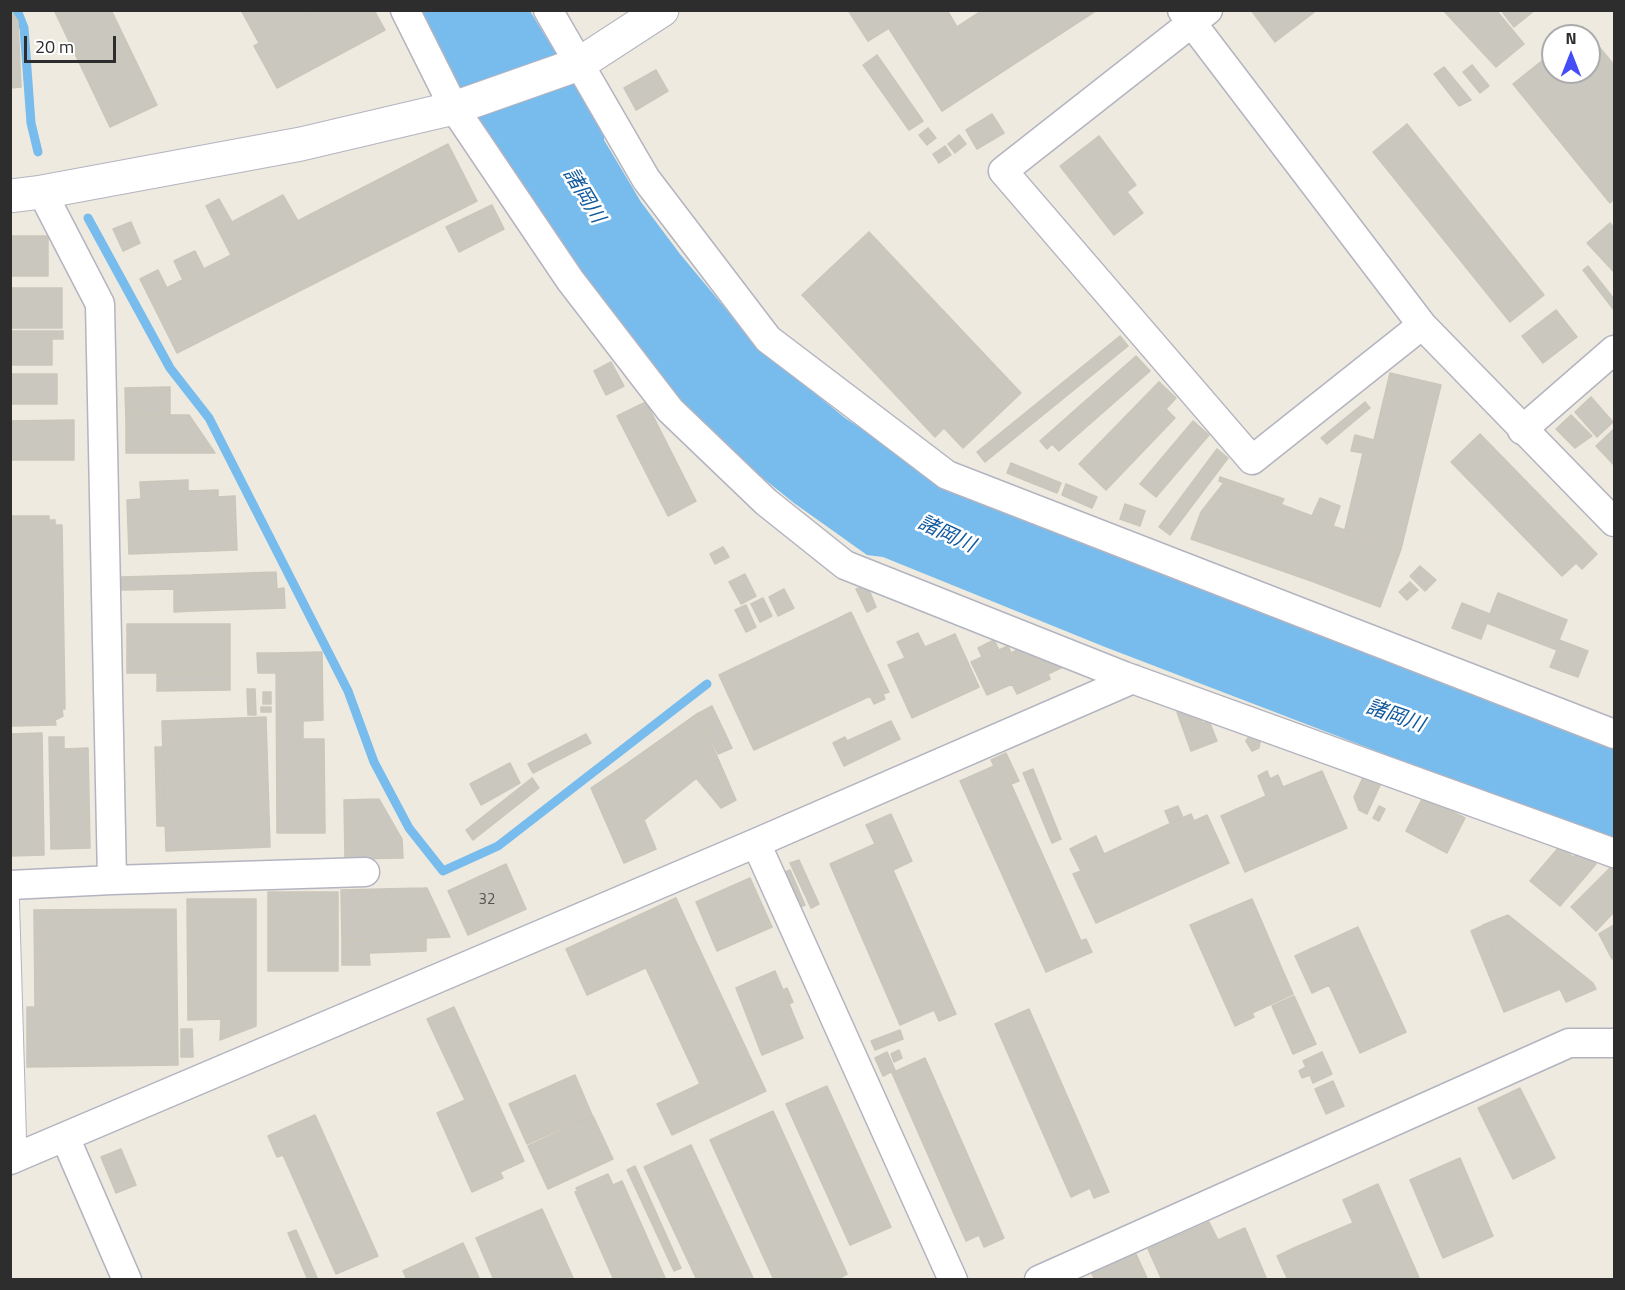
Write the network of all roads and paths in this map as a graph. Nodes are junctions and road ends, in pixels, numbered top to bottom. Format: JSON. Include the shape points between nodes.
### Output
{"nodes":[{"id":1,"x":405,"y":10,"type":"edge"},
{"id":2,"x":548,"y":10,"type":"edge"},
{"id":3,"x":662,"y":10,"type":"edge"},
{"id":4,"x":1194,"y":15,"type":"edge"},
{"id":5,"x":579,"y":64,"type":"junction"},
{"id":6,"x":454,"y":108,"type":"junction"},
{"id":7,"x":26,"y":194,"type":"edge"},
{"id":8,"x":1422,"y":326,"type":"junction"},
{"id":9,"x":1614,"y":350,"type":"edge"},
{"id":10,"x":1522,"y":430,"type":"junction"},
{"id":11,"x":1614,"y":522,"type":"edge"},
{"id":12,"x":1133,"y":679,"type":"junction"},
{"id":13,"x":1614,"y":734,"type":"edge"},
{"id":14,"x":756,"y":843,"type":"junction"},
{"id":15,"x":1614,"y":853,"type":"edge"},
{"id":16,"x":365,"y":872,"type":"dead end"},
{"id":17,"x":112,"y":880,"type":"junction"},
{"id":18,"x":11,"y":885,"type":"edge"},
{"id":19,"x":1614,"y":1043,"type":"edge"},
{"id":20,"x":65,"y":1137,"type":"junction"},
{"id":21,"x":15,"y":1158,"type":"edge"},
{"id":22,"x":127,"y":1280,"type":"edge"},
{"id":23,"x":953,"y":1280,"type":"edge"},
{"id":24,"x":1038,"y":1280,"type":"edge"}],
"edges":[{"from":1,"to":6,"type":"street"},
{"from":2,"to":5,"type":"street"},
{"from":3,"to":5,"type":"street"},
{"from":4,"to":8,"type":"street"},
{"from":4,"to":8,"type":"street","via":[[1003,171],[1252,460]]},
{"from":5,"to":6,"type":"street"},
{"from":5,"to":13,"type":"street","via":[[646,179],[768,339],[947,475]]},
{"from":6,"to":7,"type":"street","via":[[301,144]]},
{"from":6,"to":12,"type":"street","via":[[570,280],[670,410],[766,502],[845,565]]},
{"from":7,"to":17,"type":"street","via":[[100,304]]},
{"from":8,"to":10,"type":"street"},
{"from":9,"to":10,"type":"street"},
{"from":10,"to":11,"type":"street"},
{"from":12,"to":14,"type":"street"},
{"from":12,"to":15,"type":"street"},
{"from":14,"to":20,"type":"street"},
{"from":14,"to":23,"type":"street"},
{"from":16,"to":17,"type":"street"},
{"from":17,"to":18,"type":"street"},
{"from":18,"to":21,"type":"lane"},
{"from":19,"to":24,"type":"street","via":[[1569,1043]]},
{"from":20,"to":21,"type":"street"},
{"from":20,"to":22,"type":"street"}]}
